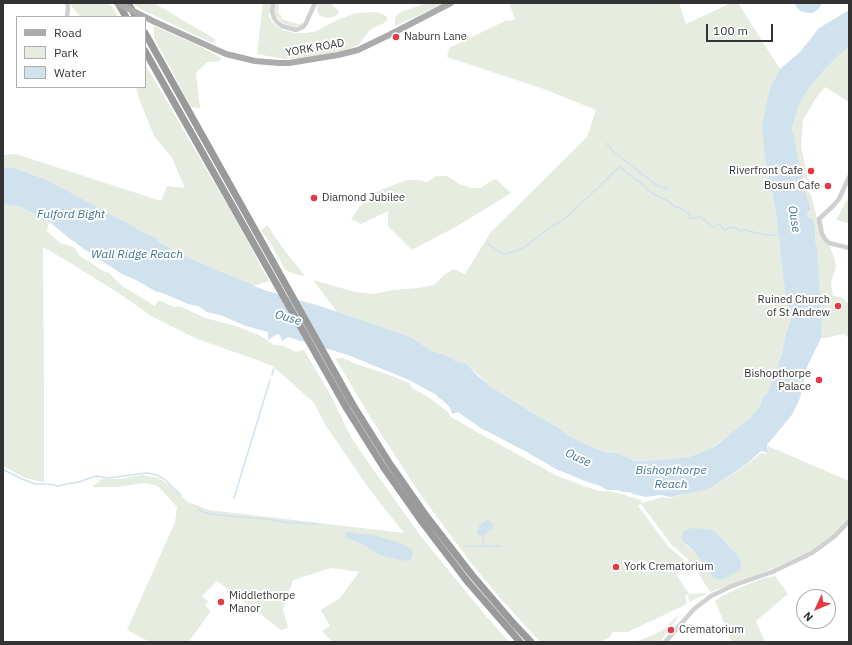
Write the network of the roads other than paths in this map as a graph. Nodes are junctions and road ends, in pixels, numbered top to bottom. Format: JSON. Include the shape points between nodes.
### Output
{"nodes":[{"id":1,"x":67,"y":3,"type":"edge"},
{"id":2,"x":117,"y":3,"type":"edge"},
{"id":3,"x":128,"y":3,"type":"edge"},
{"id":4,"x":273,"y":3,"type":"edge"},
{"id":5,"x":315,"y":3,"type":"edge"},
{"id":6,"x":451,"y":3,"type":"edge"},
{"id":7,"x":67,"y":16,"type":"edge"},
{"id":8,"x":125,"y":16,"type":"edge"},
{"id":9,"x":135,"y":16,"type":"edge"},
{"id":10,"x":144,"y":16,"type":"edge"},
{"id":11,"x":146,"y":17,"type":"edge"},
{"id":12,"x":146,"y":35,"type":"edge"},
{"id":13,"x":146,"y":53,"type":"edge"},
{"id":14,"x":849,"y":177,"type":"edge"},
{"id":15,"x":849,"y":248,"type":"edge"},
{"id":16,"x":350,"y":407,"type":"junction"},
{"id":17,"x":849,"y":521,"type":"edge"},
{"id":18,"x":520,"y":642,"type":"edge"},
{"id":19,"x":531,"y":642,"type":"edge"},
{"id":20,"x":665,"y":642,"type":"edge"}],
"edges":[{"from":1,"to":7,"type":"street"},
{"from":2,"to":8,"type":"highway"},
{"from":2,"to":10,"type":"main road","name":"YORK ROAD","bridge":true},
{"from":3,"to":9,"type":"highway"},
{"from":4,"to":5,"type":"street","via":[[272,11],[277,22],[296,30],[306,23]]},
{"from":6,"to":11,"type":"main road","name":"YORK ROAD","bridge":true,"via":[[358,50],[289,63],[255,61],[226,54]]},
{"from":12,"to":16,"type":"highway"},
{"from":13,"to":16,"type":"highway","via":[[254,245]]},
{"from":14,"to":15,"type":"street","via":[[839,199],[819,219],[822,234],[828,243]]},
{"from":16,"to":18,"type":"highway","via":[[384,468],[422,522],[467,581]]},
{"from":16,"to":19,"type":"highway","via":[[427,518],[472,575]]},
{"from":17,"to":20,"type":"street","via":[[835,536],[812,553],[711,596],[694,609]]}]}
